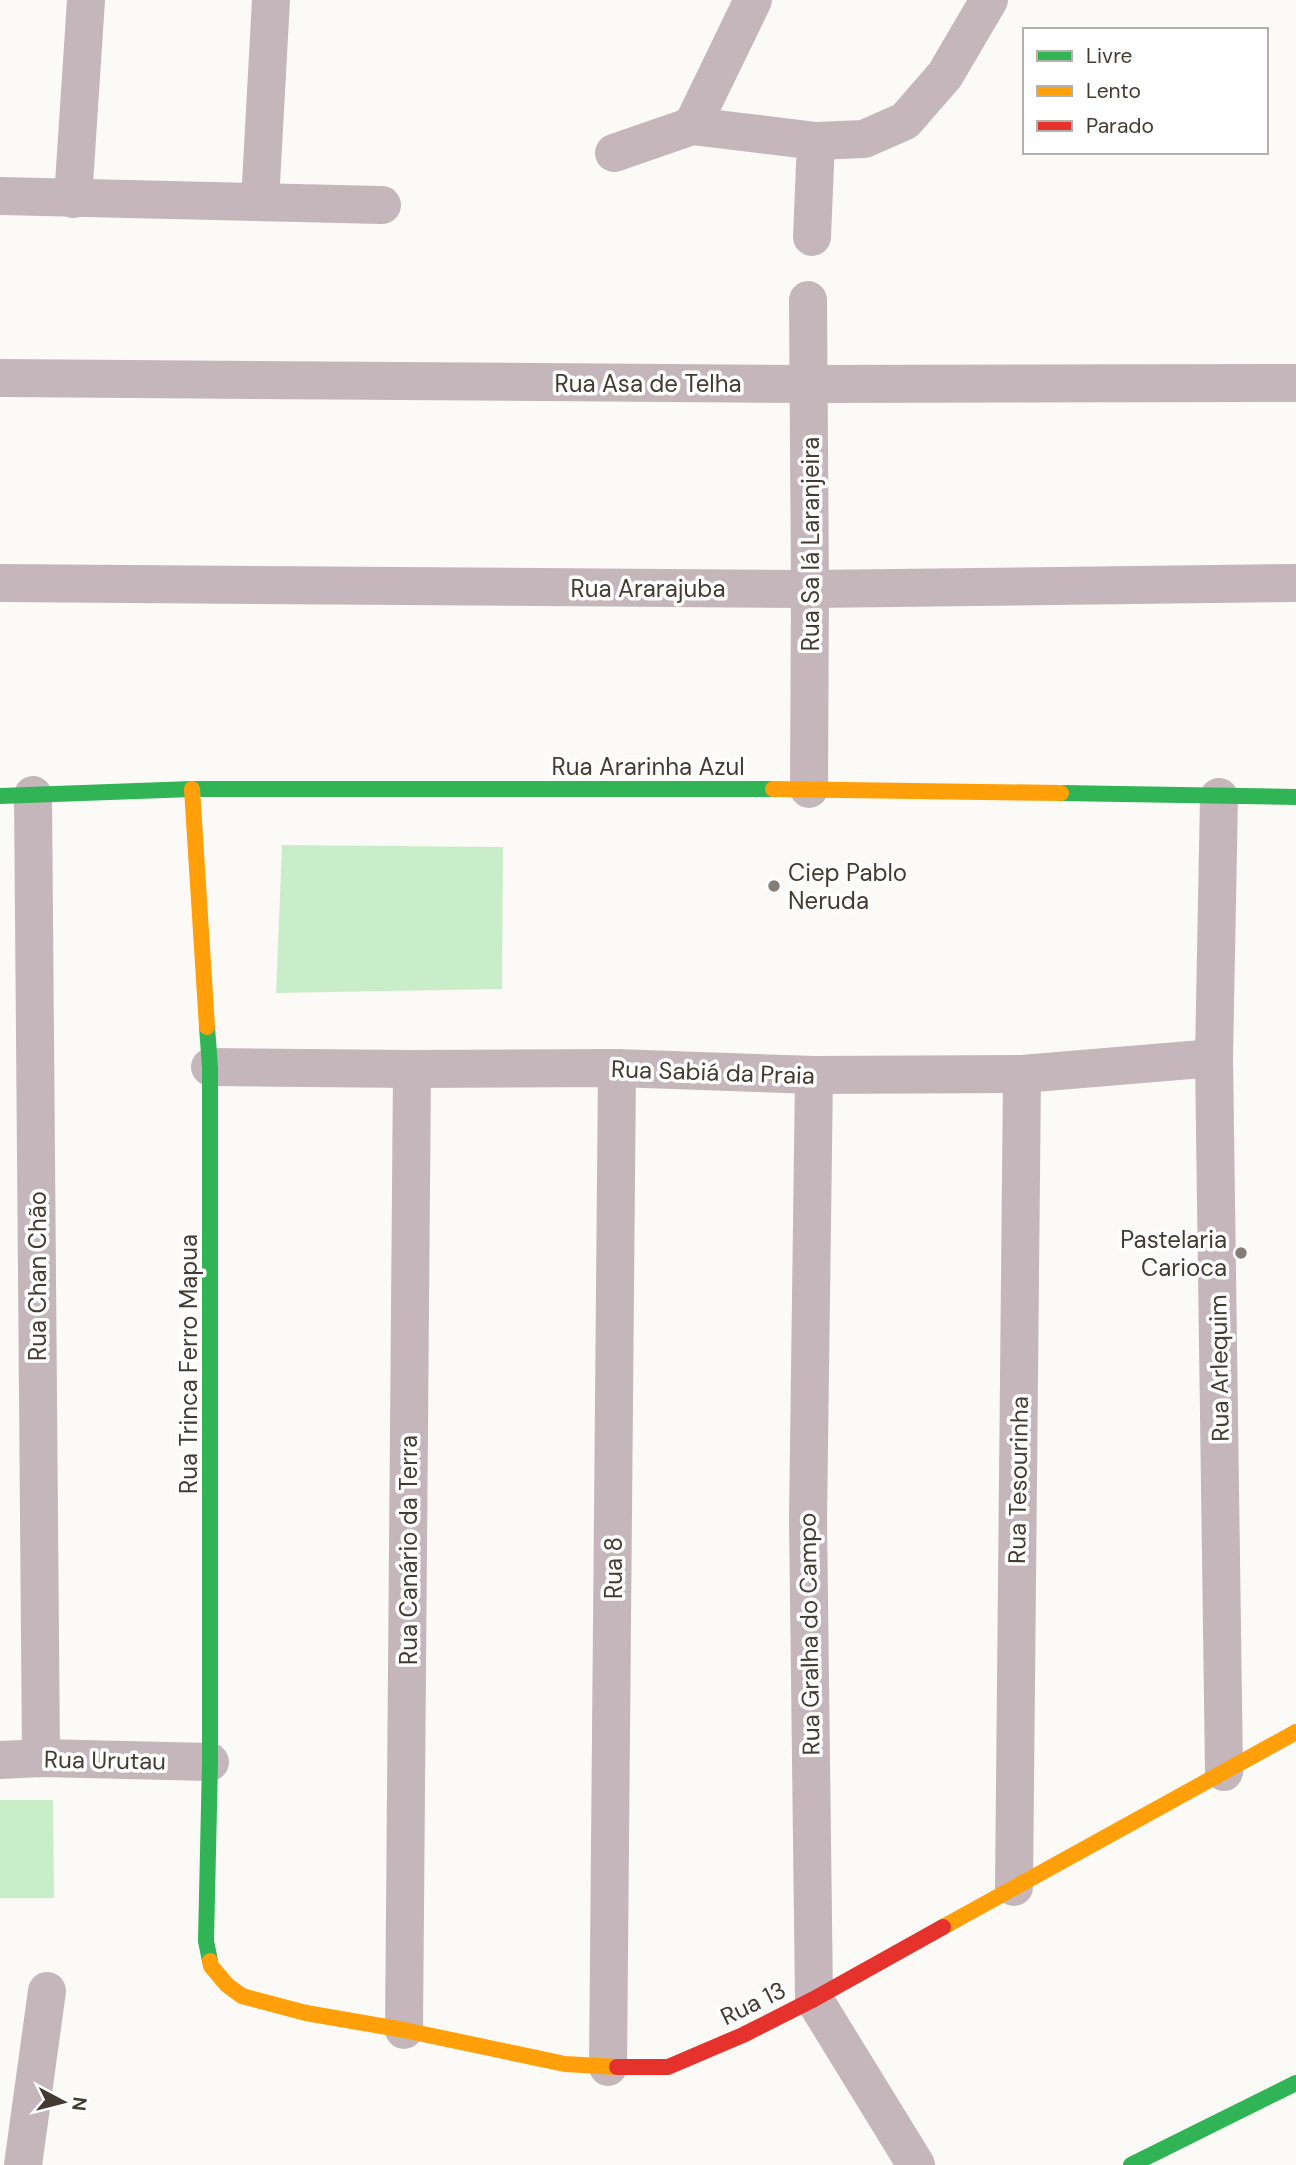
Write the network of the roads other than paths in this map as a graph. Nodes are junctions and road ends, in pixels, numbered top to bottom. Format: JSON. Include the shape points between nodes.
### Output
{"nodes":[{"id":1,"x":86,"y":0,"type":"edge"},
{"id":2,"x":271,"y":0,"type":"edge"},
{"id":3,"x":753,"y":0,"type":"edge"},
{"id":4,"x":989,"y":0,"type":"edge"},
{"id":5,"x":692,"y":126,"type":"junction"},
{"id":6,"x":816,"y":141,"type":"junction"},
{"id":7,"x":614,"y":153,"type":"dead end"},
{"id":8,"x":0,"y":196,"type":"edge"},
{"id":9,"x":73,"y":199,"type":"junction"},
{"id":10,"x":260,"y":202,"type":"junction"},
{"id":11,"x":382,"y":205,"type":"dead end"},
{"id":12,"x":812,"y":237,"type":"dead end"},
{"id":13,"x":808,"y":300,"type":"dead end"},
{"id":14,"x":0,"y":378,"type":"edge"},
{"id":15,"x":1296,"y":383,"type":"edge"},
{"id":16,"x":810,"y":384,"type":"junction"},
{"id":17,"x":0,"y":583,"type":"edge"},
{"id":18,"x":1296,"y":583,"type":"edge"},
{"id":19,"x":810,"y":589,"type":"junction"},
{"id":20,"x":192,"y":789,"type":"junction"},
{"id":21,"x":809,"y":789,"type":"junction"},
{"id":22,"x":17,"y":795,"type":"edge"},
{"id":23,"x":1219,"y":797,"type":"junction"},
{"id":24,"x":1296,"y":797,"type":"edge"},
{"id":25,"x":1214,"y":1058,"type":"junction"},
{"id":26,"x":210,"y":1067,"type":"junction"},
{"id":27,"x":617,"y":1068,"type":"junction"},
{"id":28,"x":412,"y":1069,"type":"junction"},
{"id":29,"x":1022,"y":1074,"type":"junction"},
{"id":30,"x":814,"y":1075,"type":"junction"},
{"id":31,"x":1296,"y":1732,"type":"edge"},
{"id":32,"x":41,"y":1758,"type":"junction"},
{"id":33,"x":0,"y":1760,"type":"edge"},
{"id":34,"x":210,"y":1762,"type":"junction"},
{"id":35,"x":1224,"y":1772,"type":"junction"},
{"id":36,"x":1014,"y":1887,"type":"junction"},
{"id":37,"x":205,"y":1941,"type":"joint"},
{"id":38,"x":47,"y":1990,"type":"dead end"},
{"id":39,"x":814,"y":1999,"type":"junction"},
{"id":40,"x":404,"y":2030,"type":"junction"},
{"id":41,"x":608,"y":2067,"type":"junction"},
{"id":42,"x":1296,"y":2083,"type":"edge"},
{"id":43,"x":23,"y":2165,"type":"edge"},
{"id":44,"x":916,"y":2165,"type":"edge"},
{"id":45,"x":1131,"y":2165,"type":"edge"}],
"edges":[{"from":1,"to":9,"type":"street"},
{"from":2,"to":10,"type":"street"},
{"from":3,"to":5,"type":"street"},
{"from":4,"to":6,"type":"street","via":[[945,75],[905,121],[864,139]]},
{"from":5,"to":6,"type":"street"},
{"from":5,"to":7,"type":"street"},
{"from":6,"to":12,"type":"street"},
{"from":8,"to":9,"type":"street"},
{"from":9,"to":10,"type":"street"},
{"from":10,"to":11,"type":"street"},
{"from":13,"to":16,"type":"street","name":"Rua Sa Iá Laranjeira"},
{"from":14,"to":16,"type":"street","name":"Rua Asa de Telha"},
{"from":15,"to":16,"type":"street","name":"Rua Asa de Telha"},
{"from":16,"to":19,"type":"street","name":"Rua Sa Iá Laranjeira"},
{"from":17,"to":19,"type":"street","name":"Rua Ararajuba"},
{"from":18,"to":19,"type":"street","name":"Rua Ararajuba"},
{"from":19,"to":21,"type":"street","name":"Rua Sa Iá Laranjeira"},
{"from":20,"to":21,"type":"street","name":"Rua Ararinha Azul"},
{"from":20,"to":22,"type":"street","name":"Rua Ararinha Azul"},
{"from":20,"to":26,"type":"street","name":"Rua Trinca Ferro Mapua"},
{"from":21,"to":23,"type":"street","name":"Rua Ararinha Azul"},
{"from":22,"to":32,"type":"street","name":"Rua Chan Chão"},
{"from":23,"to":24,"type":"street","name":"Rua Ararinha Azul"},
{"from":23,"to":25,"type":"street","name":"Rua Arlequim"},
{"from":25,"to":29,"type":"street","name":"Rua Sabiá da Praia"},
{"from":25,"to":35,"type":"street","name":"Rua Arlequim"},
{"from":26,"to":28,"type":"street","name":"Rua Sabiá da Praia"},
{"from":26,"to":34,"type":"street","name":"Rua Trinca Ferro Mapua"},
{"from":27,"to":28,"type":"street","name":"Rua Sabiá da Praia"},
{"from":27,"to":30,"type":"street","name":"Rua Sabiá da Praia"},
{"from":27,"to":41,"type":"street","name":"Rua 8"},
{"from":28,"to":40,"type":"street","name":"Rua Canário da Terra"},
{"from":29,"to":30,"type":"street","name":"Rua Sabiá da Praia"},
{"from":29,"to":36,"type":"street","name":"Rua Tesourinha"},
{"from":30,"to":39,"type":"street","name":"Rua Gralha do Campo","via":[[808,1520]]},
{"from":31,"to":35,"type":"street","name":"Rua 13"},
{"from":32,"to":33,"type":"street","name":"Rua Urutau"},
{"from":32,"to":34,"type":"street","name":"Rua Urutau"},
{"from":34,"to":37,"type":"street","name":"Rua Trinca Ferro Mapua"},
{"from":35,"to":36,"type":"street","name":"Rua 13"},
{"from":36,"to":39,"type":"street","name":"Rua 13"},
{"from":37,"to":40,"type":"street","name":"Rua 13","via":[[211,1966],[242,1996]]},
{"from":38,"to":43,"type":"street"},
{"from":39,"to":41,"type":"street","name":"Rua 13","via":[[668,2067]]},
{"from":39,"to":44,"type":"street"},
{"from":40,"to":41,"type":"street","name":"Rua 13","via":[[565,2064]]},
{"from":42,"to":45,"type":"street"}]}
